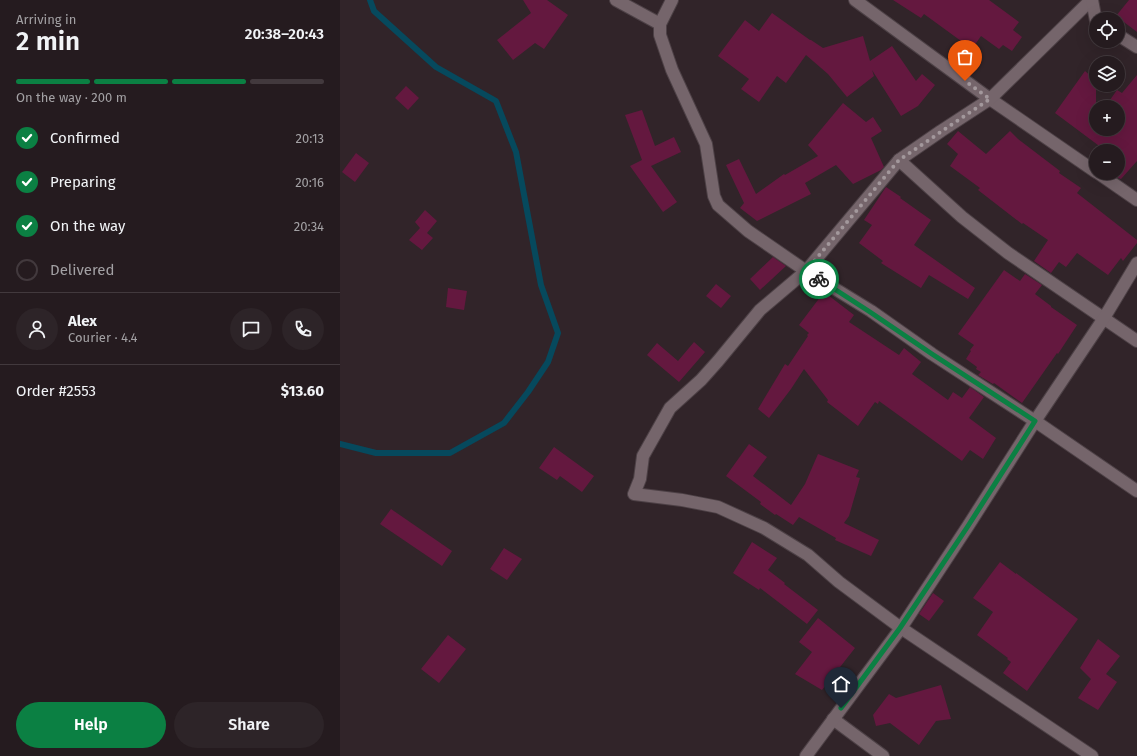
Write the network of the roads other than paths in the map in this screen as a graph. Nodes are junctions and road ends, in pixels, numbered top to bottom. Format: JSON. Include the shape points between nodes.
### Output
{"nodes":[{"id":1,"x":616,"y":0,"type":"edge"},
{"id":2,"x":672,"y":0,"type":"edge"},
{"id":3,"x":855,"y":0,"type":"edge"},
{"id":4,"x":1092,"y":0,"type":"edge"},
{"id":5,"x":1094,"y":12,"type":"edge"},
{"id":6,"x":660,"y":24,"type":"junction"},
{"id":7,"x":1125,"y":39,"type":"edge"},
{"id":8,"x":1137,"y":47,"type":"edge"},
{"id":9,"x":990,"y":99,"type":"junction"},
{"id":10,"x":899,"y":160,"type":"junction"},
{"id":11,"x":1089,"y":167,"type":"edge"},
{"id":12,"x":1108,"y":180,"type":"edge"},
{"id":13,"x":1137,"y":200,"type":"edge"},
{"id":14,"x":1137,"y":263,"type":"edge"},
{"id":15,"x":806,"y":271,"type":"junction"},
{"id":16,"x":1104,"y":318,"type":"junction"},
{"id":17,"x":1137,"y":341,"type":"edge"},
{"id":18,"x":1035,"y":421,"type":"junction"},
{"id":19,"x":1137,"y":491,"type":"edge"},
{"id":20,"x":900,"y":628,"type":"junction"},
{"id":21,"x":833,"y":719,"type":"junction"},
{"id":22,"x":806,"y":756,"type":"edge"},
{"id":23,"x":883,"y":756,"type":"edge"},
{"id":24,"x":1092,"y":756,"type":"edge"}],
"edges":[{"from":1,"to":6,"type":"street"},
{"from":2,"to":6,"type":"street"},
{"from":3,"to":9,"type":"street"},
{"from":4,"to":5,"type":"street"},
{"from":4,"to":9,"type":"street"},
{"from":6,"to":15,"type":"street","via":[[660,35],[672,70],[706,144],[714,196],[718,205],[748,231]]},
{"from":7,"to":8,"type":"street"},
{"from":9,"to":10,"type":"street"},
{"from":9,"to":11,"type":"street"},
{"from":10,"to":15,"type":"street"},
{"from":10,"to":16,"type":"street","via":[[962,217],[1008,253]]},
{"from":12,"to":13,"type":"street"},
{"from":14,"to":16,"type":"street"},
{"from":15,"to":18,"type":"street"},
{"from":15,"to":20,"type":"street","via":[[760,310],[714,366],[670,408],[643,456],[640,479],[634,494],[718,507],[764,528],[808,555]]},
{"from":16,"to":17,"type":"street"},
{"from":16,"to":18,"type":"street"},
{"from":18,"to":19,"type":"street"},
{"from":18,"to":20,"type":"street"},
{"from":20,"to":21,"type":"street"},
{"from":20,"to":24,"type":"street"},
{"from":21,"to":22,"type":"street"},
{"from":21,"to":23,"type":"street"}]}
